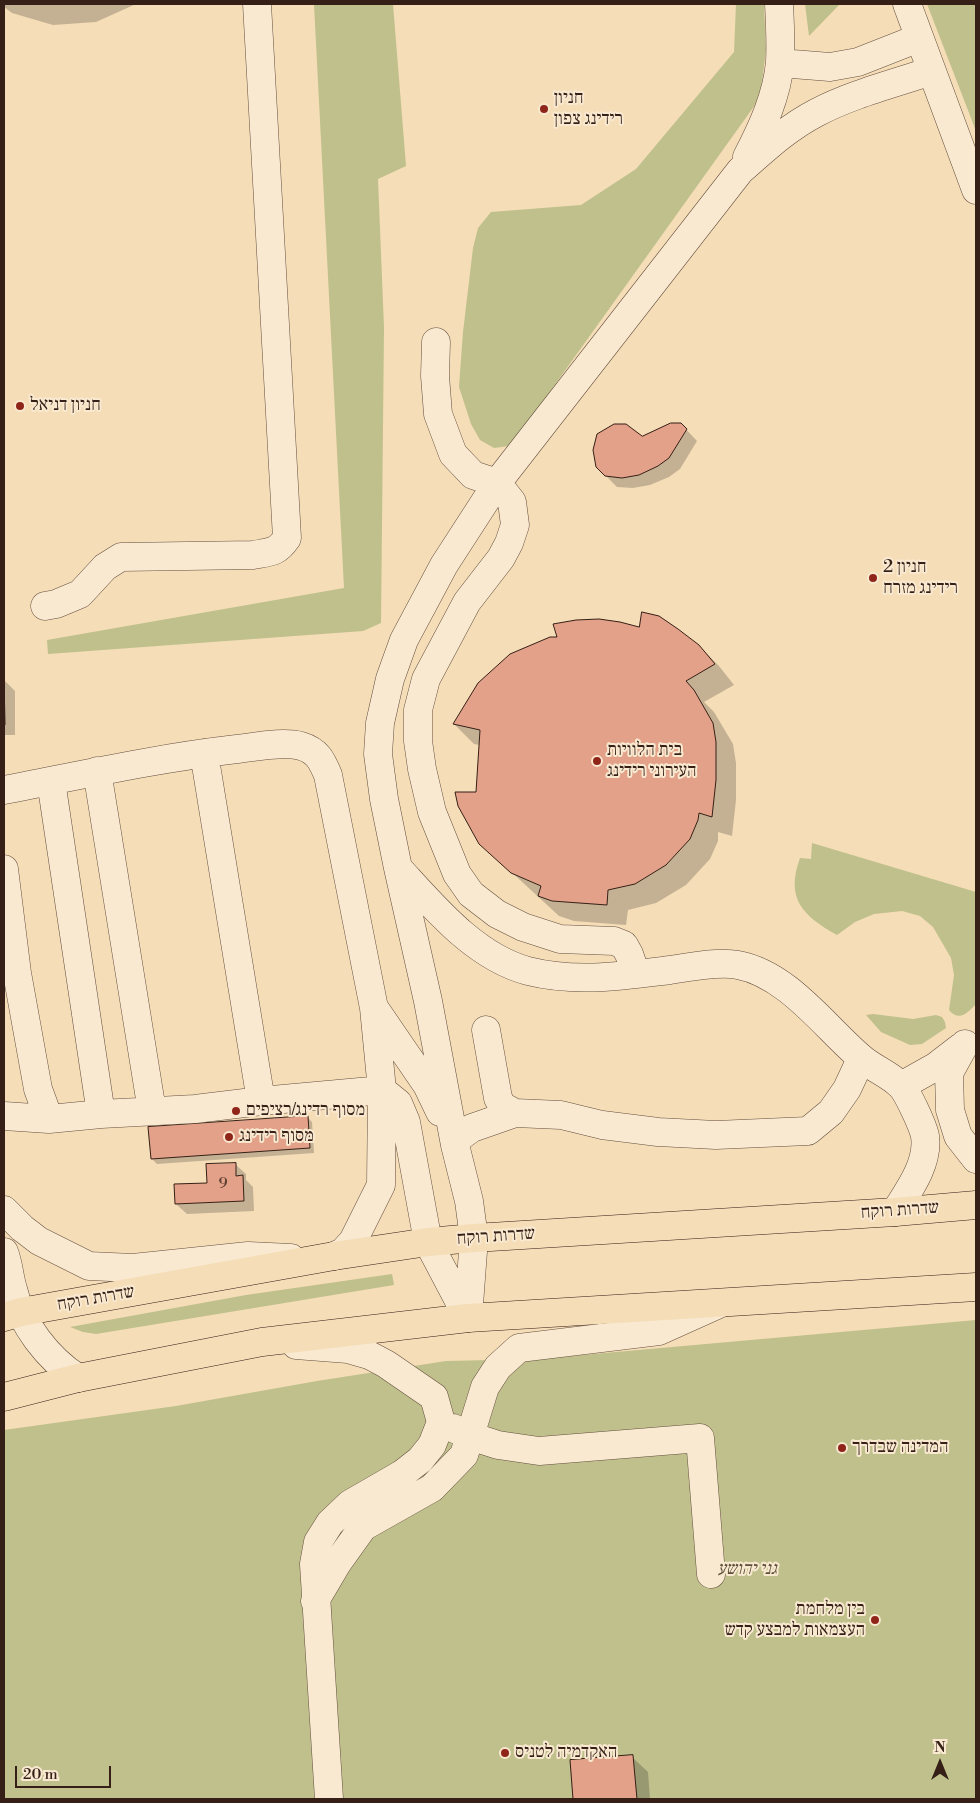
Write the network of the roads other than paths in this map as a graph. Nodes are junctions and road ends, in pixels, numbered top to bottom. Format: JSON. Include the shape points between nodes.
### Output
{"nodes":[{"id":1,"x":257,"y":4,"type":"edge"},
{"id":2,"x":779,"y":4,"type":"edge"},
{"id":3,"x":907,"y":4,"type":"edge"},
{"id":4,"x":919,"y":38,"type":"junction"},
{"id":5,"x":780,"y":63,"type":"junction"},
{"id":6,"x":931,"y":70,"type":"junction"},
{"id":7,"x":741,"y":170,"type":"junction"},
{"id":8,"x":976,"y":190,"type":"edge"},
{"id":9,"x":436,"y":342,"type":"dead end"},
{"id":10,"x":497,"y":483,"type":"junction"},
{"id":11,"x":45,"y":606,"type":"dead end"},
{"id":12,"x":204,"y":753,"type":"junction"},
{"id":13,"x":97,"y":771,"type":"junction"},
{"id":14,"x":51,"y":781,"type":"junction"},
{"id":15,"x":4,"y":790,"type":"edge"},
{"id":16,"x":398,"y":868,"type":"junction"},
{"id":17,"x":4,"y":869,"type":"edge"},
{"id":18,"x":636,"y":974,"type":"junction"},
{"id":19,"x":374,"y":1008,"type":"junction"},
{"id":20,"x":486,"y":1030,"type":"dead end"},
{"id":21,"x":971,"y":1039,"type":"edge"},
{"id":22,"x":861,"y":1058,"type":"junction"},
{"id":23,"x":901,"y":1086,"type":"junction"},
{"id":24,"x":382,"y":1090,"type":"junction"},
{"id":25,"x":260,"y":1101,"type":"junction"},
{"id":26,"x":152,"y":1111,"type":"junction"},
{"id":27,"x":101,"y":1114,"type":"junction"},
{"id":28,"x":515,"y":1114,"type":"junction"},
{"id":29,"x":4,"y":1116,"type":"edge"},
{"id":30,"x":49,"y":1119,"type":"junction"},
{"id":31,"x":455,"y":1145,"type":"junction"},
{"id":32,"x":976,"y":1160,"type":"edge"},
{"id":33,"x":976,"y":1205,"type":"edge"},
{"id":34,"x":4,"y":1210,"type":"edge"},
{"id":35,"x":895,"y":1212,"type":"junction"},
{"id":36,"x":474,"y":1238,"type":"junction"},
{"id":37,"x":428,"y":1242,"type":"junction"},
{"id":38,"x":4,"y":1252,"type":"edge"},
{"id":39,"x":327,"y":1258,"type":"junction"},
{"id":40,"x":976,"y":1286,"type":"edge"},
{"id":41,"x":723,"y":1302,"type":"junction"},
{"id":42,"x":12,"y":1314,"type":"edge"},
{"id":43,"x":468,"y":1318,"type":"junction"},
{"id":44,"x":262,"y":1342,"type":"junction"},
{"id":45,"x":78,"y":1378,"type":"junction"},
{"id":46,"x":4,"y":1397,"type":"edge"},
{"id":47,"x":441,"y":1422,"type":"junction"},
{"id":48,"x":470,"y":1436,"type":"junction"},
{"id":49,"x":710,"y":1574,"type":"dead end"},
{"id":50,"x":316,"y":1601,"type":"junction"},
{"id":51,"x":329,"y":1799,"type":"edge"}],
"edges":[{"from":1,"to":11,"type":"lane","via":[[287,538],[280,548],[253,555],[121,557],[105,567],[80,594]]},
{"from":2,"to":5,"type":"lane"},
{"from":3,"to":4,"type":"lane"},
{"from":4,"to":5,"type":"lane","via":[[858,62],[830,67]]},
{"from":4,"to":6,"type":"lane"},
{"from":5,"to":7,"type":"lane","via":[[763,126]]},
{"from":6,"to":7,"type":"lane","via":[[816,113],[780,136]]},
{"from":6,"to":8,"type":"lane"},
{"from":7,"to":10,"type":"lane"},
{"from":9,"to":10,"type":"lane","via":[[438,414],[453,454],[473,475]]},
{"from":10,"to":16,"type":"lane","via":[[444,564],[404,640],[390,679],[380,723],[378,754]]},
{"from":10,"to":18,"type":"lane","via":[[512,502],[515,524],[509,543],[467,602],[426,679],[418,710],[418,740],[432,812],[457,874],[471,894],[497,914],[522,927],[560,939],[614,941],[624,945]]},
{"from":12,"to":13,"type":"lane"},
{"from":12,"to":19,"type":"lane","via":[[277,744],[301,746],[320,756],[328,775]]},
{"from":12,"to":25,"type":"lane"},
{"from":13,"to":14,"type":"lane"},
{"from":13,"to":26,"type":"lane"},
{"from":14,"to":15,"type":"lane"},
{"from":14,"to":27,"type":"lane"},
{"from":16,"to":18,"type":"lane","via":[[451,925],[498,960],[527,970],[576,978]]},
{"from":16,"to":31,"type":"lane","via":[[428,1001]]},
{"from":17,"to":30,"type":"lane","via":[[17,973],[38,1090]]},
{"from":18,"to":22,"type":"lane","via":[[703,965],[737,965],[750,969],[790,989]]},
{"from":19,"to":24,"type":"lane"},
{"from":19,"to":31,"type":"lane","via":[[427,1085]]},
{"from":20,"to":28,"type":"lane","via":[[498,1098],[502,1106]]},
{"from":21,"to":23,"type":"lane"},
{"from":21,"to":32,"type":"lane","via":[[949,1073],[950,1110],[958,1136]]},
{"from":22,"to":23,"type":"lane"},
{"from":22,"to":28,"type":"lane","via":[[847,1089],[831,1112],[808,1131],[716,1135],[658,1132],[602,1125],[561,1115]]},
{"from":23,"to":35,"type":"lane","via":[[925,1136],[924,1155],[914,1182]]},
{"from":24,"to":25,"type":"lane"},
{"from":24,"to":37,"type":"lane","via":[[398,1103],[406,1122]]},
{"from":24,"to":39,"type":"lane","via":[[381,1186],[353,1241],[343,1252]]},
{"from":25,"to":26,"type":"lane"},
{"from":26,"to":27,"type":"lane"},
{"from":27,"to":30,"type":"lane"},
{"from":28,"to":31,"type":"lane","via":[[472,1128],[458,1138]]},
{"from":29,"to":30,"type":"lane"},
{"from":31,"to":36,"type":"lane","via":[[469,1201]]},
{"from":33,"to":35,"type":"main road","name":"שדרות רוקח"},
{"from":34,"to":39,"type":"lane","via":[[39,1241],[89,1266],[133,1268],[248,1256]]},
{"from":35,"to":36,"type":"main road","name":"שדרות רוקח"},
{"from":36,"to":37,"type":"main road","name":"שדרות רוקח"},
{"from":36,"to":43,"type":"lane"},
{"from":37,"to":39,"type":"main road","name":"שדרות רוקח"},
{"from":37,"to":43,"type":"lane"},
{"from":38,"to":42,"type":"lane","via":[[12,1290]]},
{"from":39,"to":42,"type":"main road","name":"שדרות רוקח"},
{"from":40,"to":41,"type":"main road"},
{"from":41,"to":43,"type":"main road"},
{"from":41,"to":48,"type":"lane","via":[[659,1331],[519,1348],[498,1367],[485,1387]]},
{"from":42,"to":45,"type":"lane","via":[[64,1370]]},
{"from":43,"to":44,"type":"main road"},
{"from":44,"to":45,"type":"main road"},
{"from":44,"to":47,"type":"lane","via":[[348,1349],[370,1355],[434,1397]]},
{"from":45,"to":46,"type":"main road"},
{"from":47,"to":48,"type":"lane"},
{"from":47,"to":50,"type":"lane","via":[[432,1445],[420,1460],[350,1504],[330,1523],[318,1542],[314,1564]]},
{"from":48,"to":49,"type":"lane","via":[[498,1445],[539,1451],[700,1438]]},
{"from":48,"to":50,"type":"lane","via":[[464,1455],[432,1488],[363,1527]]},
{"from":50,"to":51,"type":"lane"}]}
